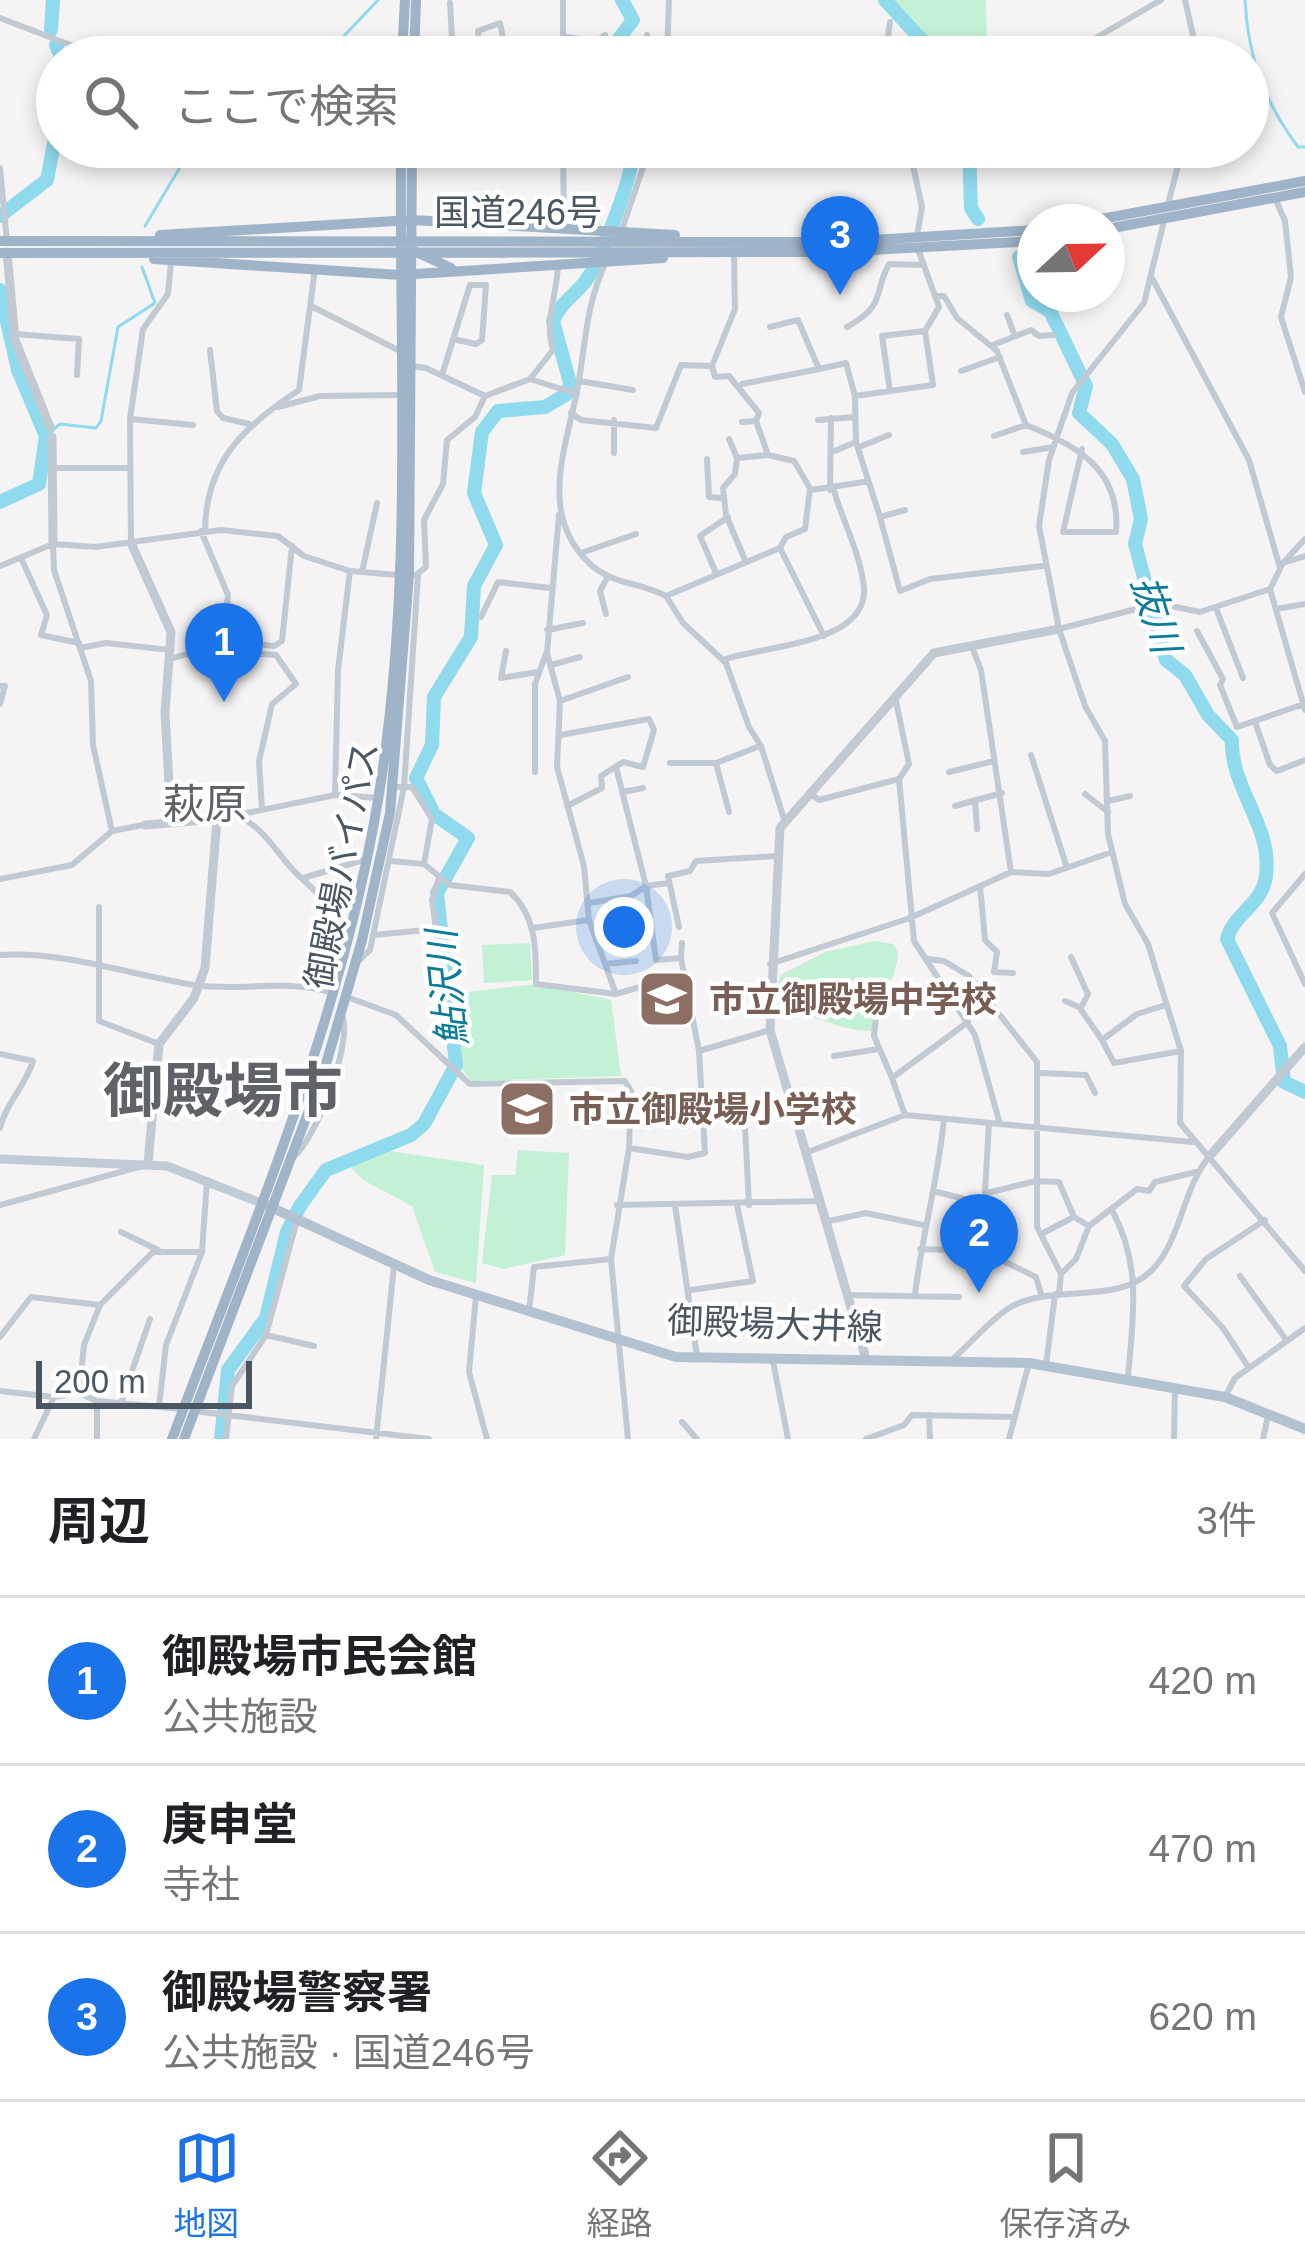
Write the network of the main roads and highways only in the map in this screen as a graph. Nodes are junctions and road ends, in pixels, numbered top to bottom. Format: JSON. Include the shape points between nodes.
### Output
{"nodes":[{"id":1,"x":405,"y":0,"type":"edge"},
{"id":2,"x":416,"y":0,"type":"edge"},
{"id":3,"x":404,"y":36,"type":"edge"},
{"id":4,"x":415,"y":36,"type":"edge"},
{"id":5,"x":402,"y":168,"type":"edge"},
{"id":6,"x":411,"y":168,"type":"edge"},
{"id":7,"x":1305,"y":181,"type":"edge"},
{"id":8,"x":1305,"y":192,"type":"edge"},
{"id":9,"x":1166,"y":213,"type":"junction"},
{"id":10,"x":1125,"y":218,"type":"edge"},
{"id":11,"x":454,"y":223,"type":"junction"},
{"id":12,"x":1125,"y":224,"type":"edge"},
{"id":13,"x":303,"y":225,"type":"junction"},
{"id":14,"x":1017,"y":232,"type":"edge"},
{"id":15,"x":406,"y":240,"type":"junction"},
{"id":16,"x":1017,"y":242,"type":"edge"},
{"id":17,"x":918,"y":246,"type":"junction"},
{"id":18,"x":4,"y":247,"type":"edge"},
{"id":19,"x":122,"y":247,"type":"junction"},
{"id":20,"x":593,"y":247,"type":"junction"},
{"id":21,"x":622,"y":247,"type":"junction"},
{"id":22,"x":714,"y":247,"type":"junction"},
{"id":23,"x":508,"y":268,"type":"junction"},
{"id":24,"x":406,"y":271,"type":"junction"},
{"id":25,"x":359,"y":272,"type":"junction"},
{"id":26,"x":408,"y":575,"type":"junction"},
{"id":27,"x":341,"y":995,"type":"junction"},
{"id":28,"x":0,"y":1159,"type":"edge"},
{"id":29,"x":261,"y":1203,"type":"junction"},
{"id":30,"x":274,"y":1208,"type":"junction"},
{"id":31,"x":189,"y":1410,"type":"junction"},
{"id":32,"x":1305,"y":1429,"type":"edge"},
{"id":33,"x":178,"y":1439,"type":"edge"}],
"edges":[{"from":1,"to":3,"type":"highway"},
{"from":2,"to":4,"type":"highway"},
{"from":5,"to":15,"type":"highway"},
{"from":6,"to":15,"type":"highway"},
{"from":7,"to":9,"type":"highway"},
{"from":8,"to":9,"type":"highway"},
{"from":9,"to":10,"type":"highway"},
{"from":9,"to":12,"type":"highway"},
{"from":11,"to":15,"type":"highway"},
{"from":11,"to":15,"type":"highway"},
{"from":11,"to":20,"type":"highway","via":[[564,230]]},
{"from":13,"to":15,"type":"highway"},
{"from":13,"to":15,"type":"highway","via":[[380,229]]},
{"from":13,"to":19,"type":"highway"},
{"from":14,"to":17,"type":"highway","name":"国道246号"},
{"from":15,"to":23,"type":"highway","via":[[446,268]]},
{"from":15,"to":24,"type":"highway"},
{"from":15,"to":25,"type":"highway","via":[[380,268]]},
{"from":16,"to":17,"type":"highway","name":"国道246号"},
{"from":17,"to":22,"type":"highway","name":"国道246号"},
{"from":17,"to":22,"type":"highway","name":"国道246号"},
{"from":18,"to":19,"type":"highway","name":"国道246号"},
{"from":19,"to":20,"type":"highway","name":"国道246号"},
{"from":19,"to":25,"type":"highway","via":[[171,260]]},
{"from":20,"to":21,"type":"highway"},
{"from":20,"to":21,"type":"highway"},
{"from":20,"to":23,"type":"highway","via":[[558,265]]},
{"from":21,"to":22,"type":"highway","name":"国道246号"},
{"from":21,"to":22,"type":"highway"},
{"from":23,"to":24,"type":"highway"},
{"from":24,"to":25,"type":"highway"},
{"from":24,"to":26,"type":"highway","name":"御殿場バイパス"},
{"from":24,"to":26,"type":"highway","name":"御殿場バイパス","via":[[399,395]]},
{"from":26,"to":27,"type":"highway","name":"御殿場バイパス","via":[[379,798]]},
{"from":26,"to":27,"type":"highway","name":"御殿場バイパス","via":[[398,787],[356,963]]},
{"from":27,"to":29,"type":"highway","name":"御殿場バイパス"},
{"from":27,"to":30,"type":"highway","name":"御殿場バイパス","via":[[343,1014]]},
{"from":28,"to":29,"type":"main road","via":[[148,1163]]},
{"from":29,"to":30,"type":"main road","name":"御殿場大井線"},
{"from":29,"to":31,"type":"highway","name":"御殿場バイパス"},
{"from":30,"to":31,"type":"highway","name":"御殿場バイパス"},
{"from":30,"to":32,"type":"main road","name":"御殿場大井線","via":[[476,1296],[698,1359],[1029,1363],[1225,1397]]},
{"from":31,"to":33,"type":"highway","name":"御殿場バイパス"},
{"from":31,"to":33,"type":"highway","name":"御殿場バイパス","via":[[190,1425]]}]}
